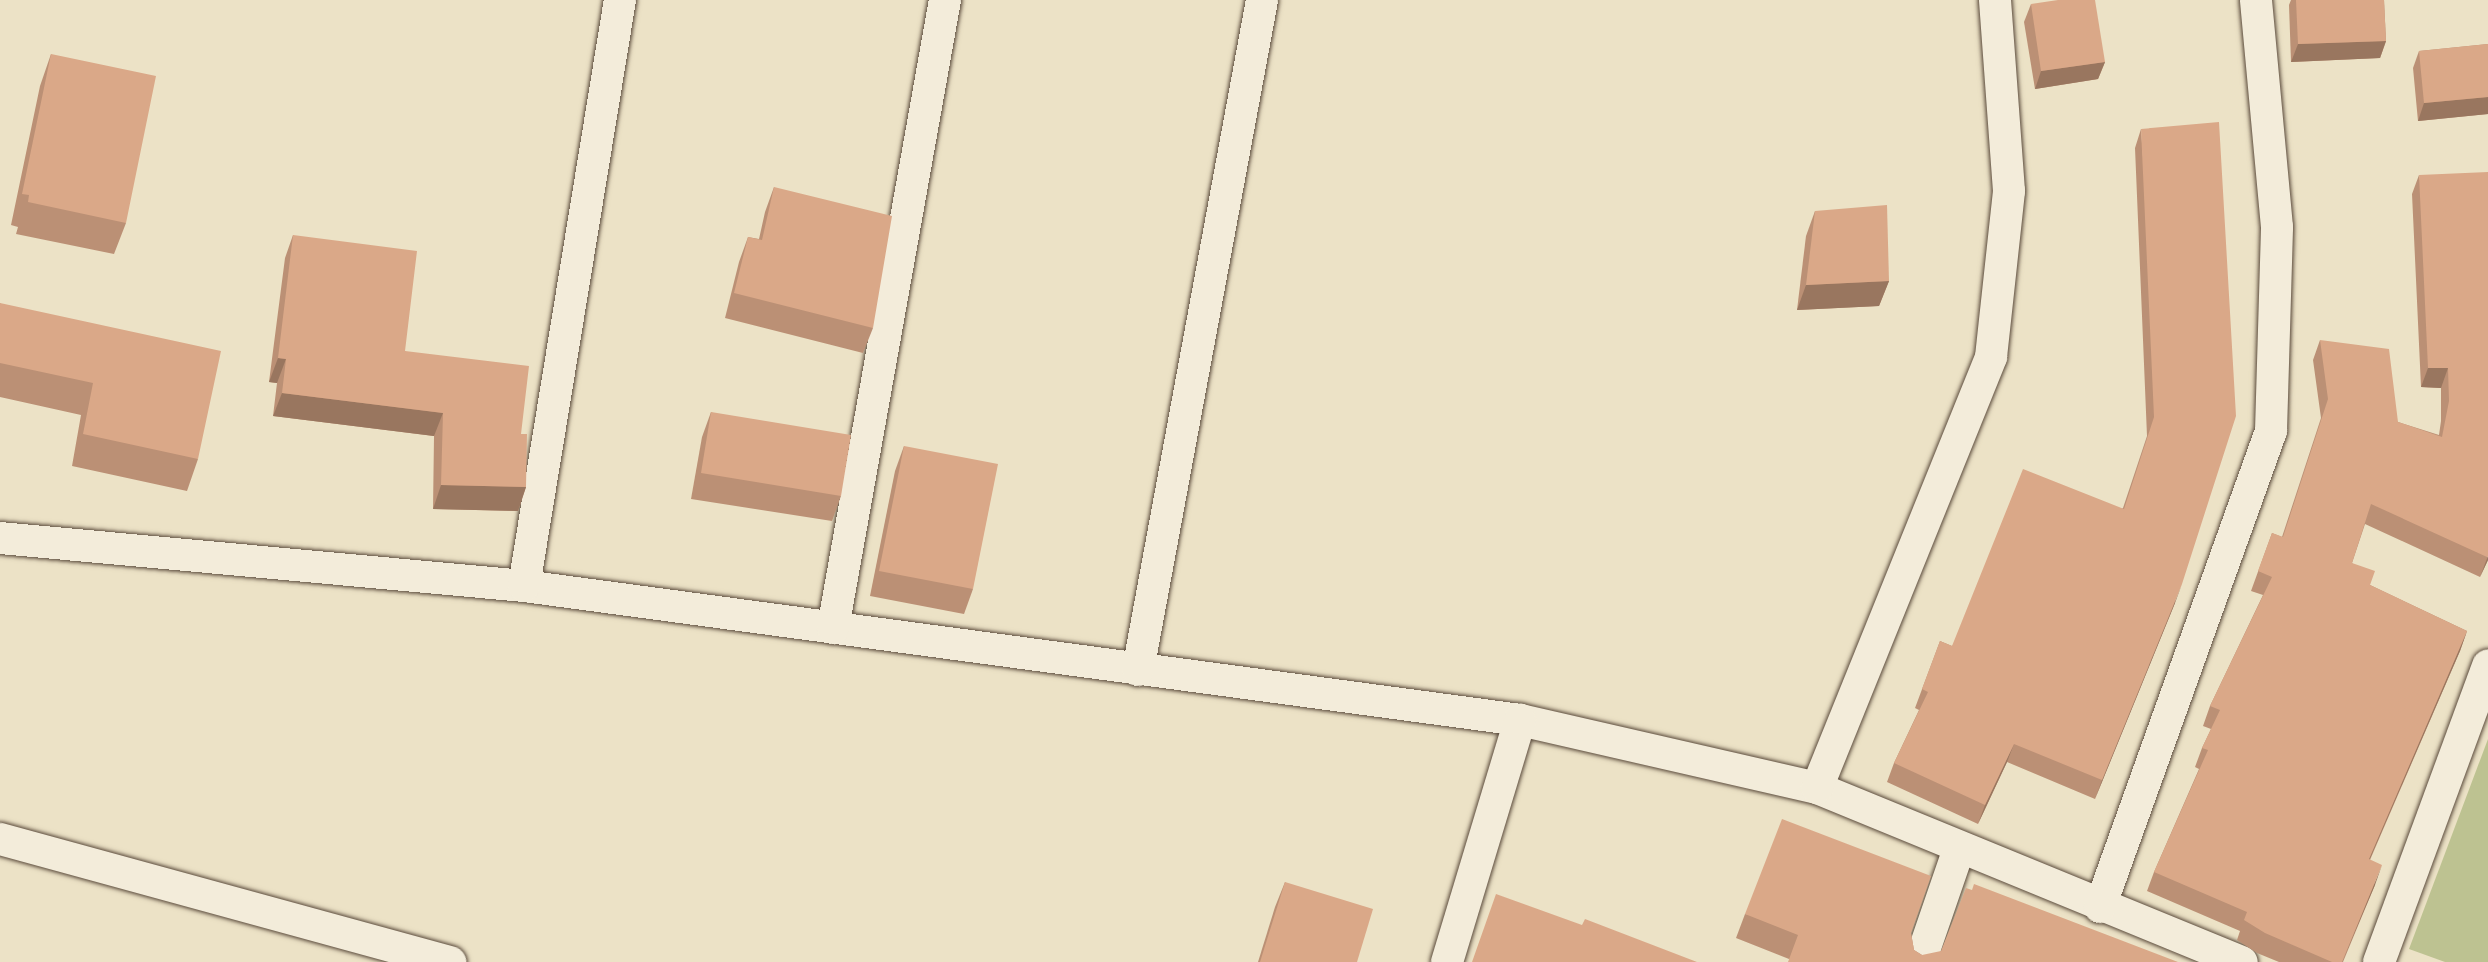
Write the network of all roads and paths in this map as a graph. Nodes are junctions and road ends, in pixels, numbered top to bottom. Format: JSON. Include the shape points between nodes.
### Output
{"nodes":[{"id":1,"x":620,"y":0,"type":"edge"},
{"id":2,"x":945,"y":0,"type":"edge"},
{"id":3,"x":1262,"y":0,"type":"edge"},
{"id":4,"x":1995,"y":0,"type":"edge"},
{"id":5,"x":2256,"y":0,"type":"edge"},
{"id":6,"x":0,"y":538,"type":"edge"},
{"id":7,"x":524,"y":586,"type":"junction"},
{"id":8,"x":833,"y":628,"type":"junction"},
{"id":9,"x":2488,"y":665,"type":"edge"},
{"id":10,"x":1138,"y":670,"type":"junction"},
{"id":11,"x":1520,"y":720,"type":"junction"},
{"id":12,"x":1817,"y":788,"type":"junction"},
{"id":13,"x":0,"y":839,"type":"edge"},
{"id":14,"x":1959,"y":849,"type":"junction"},
{"id":15,"x":2100,"y":907,"type":"junction"},
{"id":16,"x":451,"y":962,"type":"edge"},
{"id":17,"x":1447,"y":962,"type":"edge"},
{"id":18,"x":1920,"y":962,"type":"edge"},
{"id":19,"x":2242,"y":962,"type":"edge"},
{"id":20,"x":2379,"y":962,"type":"edge"}],
"edges":[{"from":1,"to":7,"type":"street"},
{"from":2,"to":8,"type":"street"},
{"from":3,"to":10,"type":"street"},
{"from":4,"to":12,"type":"street","via":[[2008,191],[1991,357]]},
{"from":5,"to":15,"type":"street","via":[[2277,227],[2272,431]]},
{"from":6,"to":7,"type":"street"},
{"from":7,"to":8,"type":"street"},
{"from":8,"to":10,"type":"street"},
{"from":9,"to":20,"type":"street"},
{"from":10,"to":11,"type":"street"},
{"from":11,"to":12,"type":"street"},
{"from":11,"to":17,"type":"street"},
{"from":12,"to":14,"type":"street"},
{"from":13,"to":16,"type":"street"},
{"from":14,"to":15,"type":"street"},
{"from":14,"to":18,"type":"street"},
{"from":15,"to":19,"type":"street"}]}
